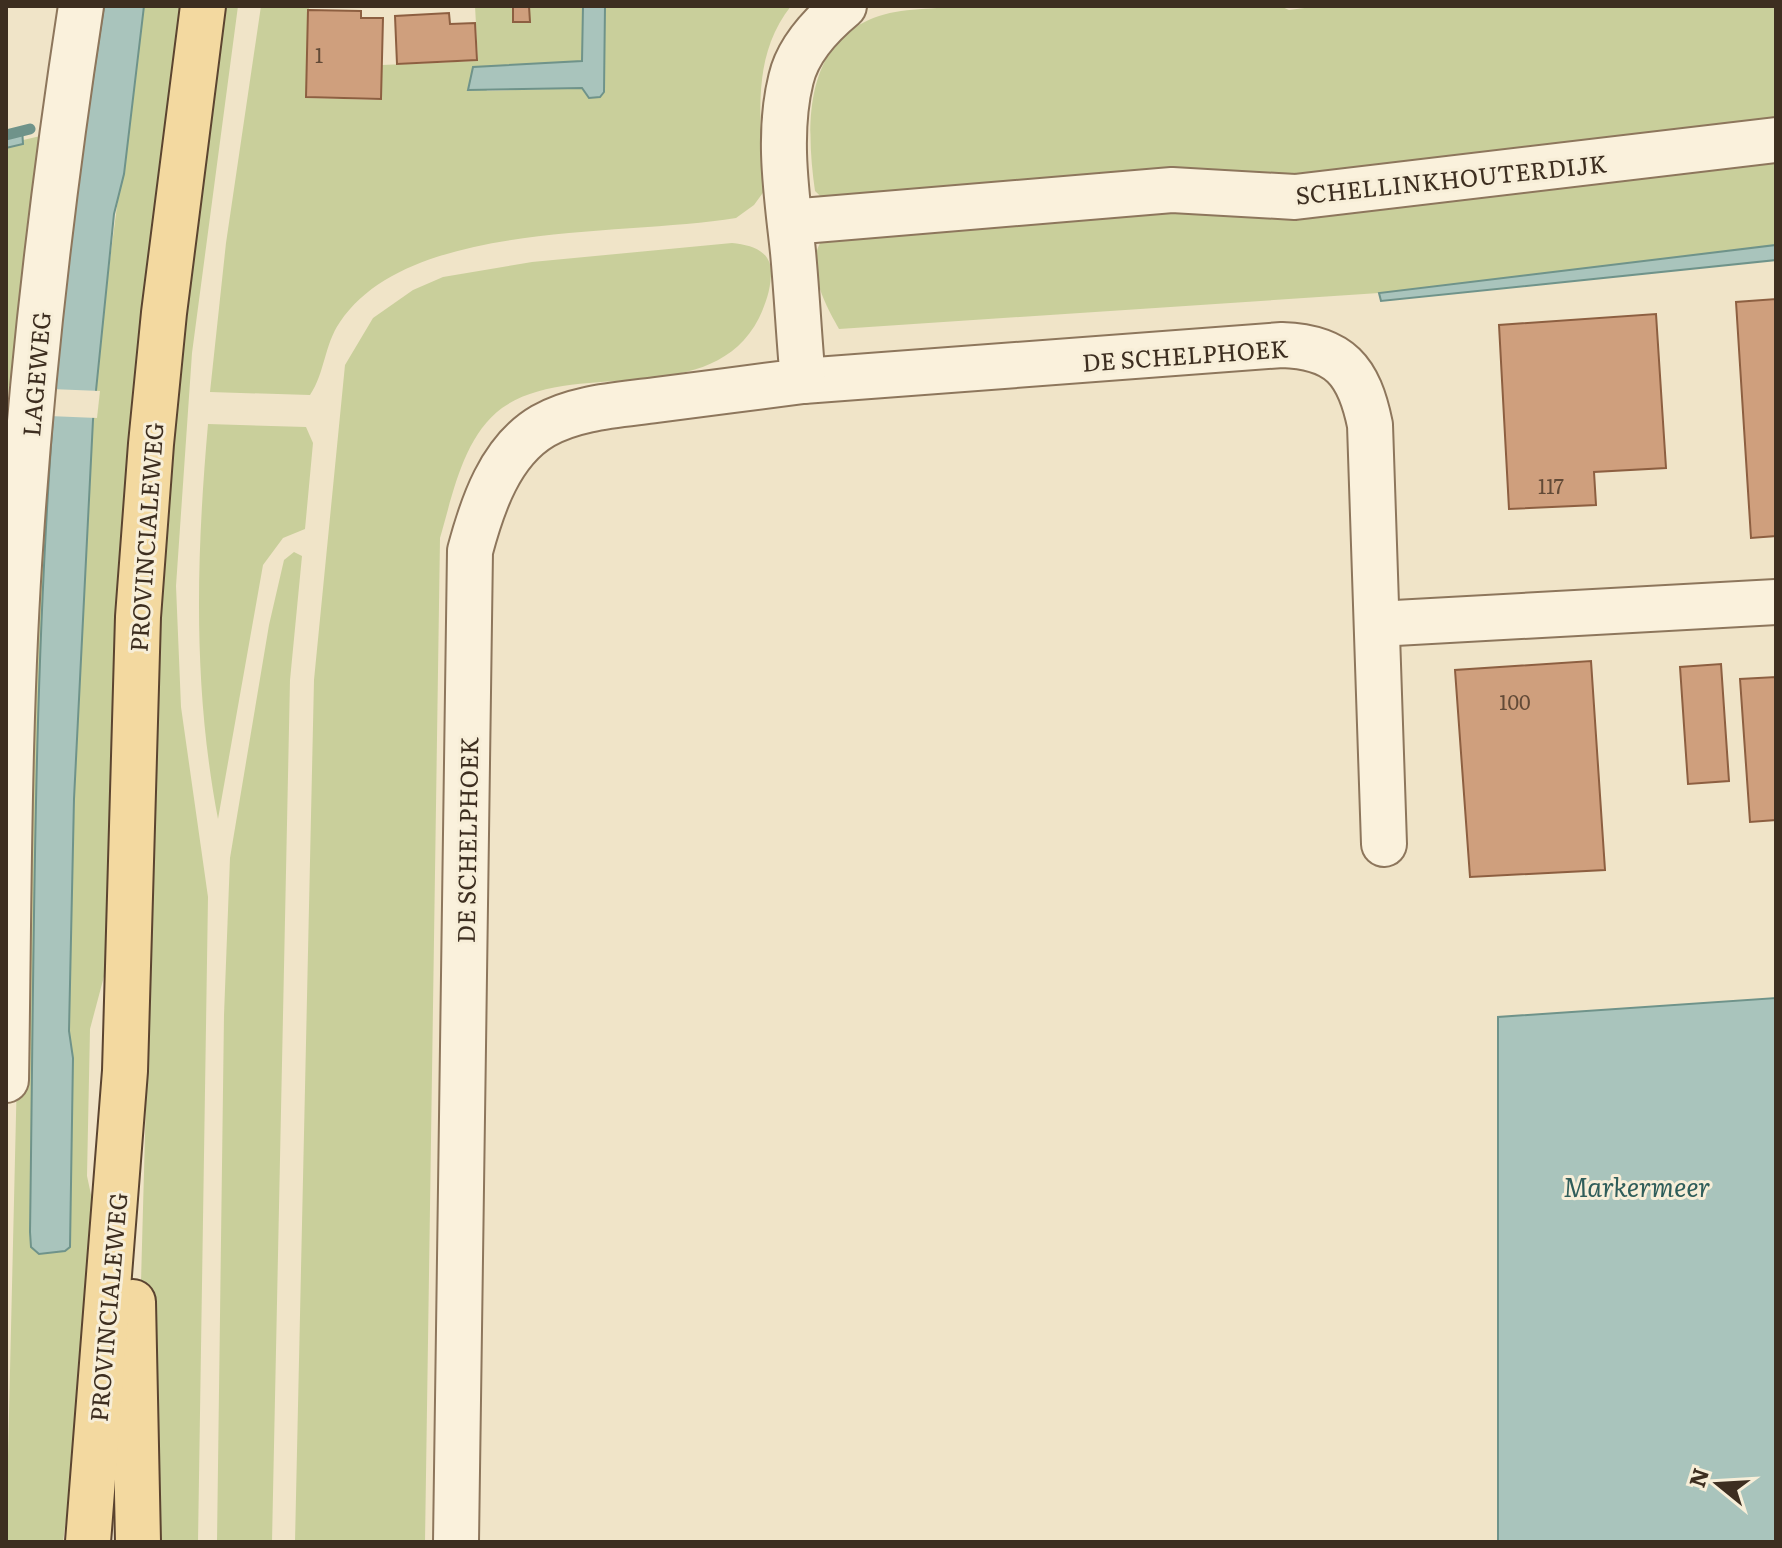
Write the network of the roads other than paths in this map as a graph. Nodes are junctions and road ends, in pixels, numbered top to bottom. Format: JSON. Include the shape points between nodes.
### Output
{"nodes":[{"id":1,"x":81,"y":6,"type":"edge"},
{"id":2,"x":203,"y":6,"type":"edge"},
{"id":3,"x":844,"y":6,"type":"edge"},
{"id":4,"x":1776,"y":140,"type":"edge"},
{"id":5,"x":790,"y":222,"type":"junction"},
{"id":6,"x":803,"y":381,"type":"junction"},
{"id":7,"x":1776,"y":602,"type":"edge"},
{"id":8,"x":1377,"y":624,"type":"junction"},
{"id":9,"x":1384,"y":844,"type":"dead end"},
{"id":10,"x":125,"y":1071,"type":"junction"},
{"id":11,"x":6,"y":1080,"type":"edge"},
{"id":12,"x":88,"y":1542,"type":"edge"},
{"id":13,"x":138,"y":1542,"type":"edge"},
{"id":14,"x":456,"y":1542,"type":"edge"}],
"edges":[{"from":1,"to":11,"type":"street","name":"LAGEWEG","via":[[51,202],[21,537],[12,697]]},
{"from":2,"to":10,"type":"main road","name":"PROVINCIALEWEG","via":[[164,313],[138,617]]},
{"from":3,"to":5,"type":"street","via":[[823,23],[791,78],[784,151]]},
{"from":4,"to":5,"type":"street","name":"SCHELLINKHOUTERDIJK","via":[[1295,197],[1172,190]]},
{"from":5,"to":6,"type":"street"},
{"from":6,"to":8,"type":"street","name":"DE SCHELPHOEK","via":[[1311,346],[1351,372],[1364,395],[1370,425]]},
{"from":6,"to":14,"type":"street","name":"DE SCHELPHOEK","via":[[572,414],[542,427],[514,453],[492,485],[479,519],[470,551]]},
{"from":7,"to":8,"type":"street"},
{"from":8,"to":9,"type":"street","name":"DE SCHELPHOEK"},
{"from":10,"to":12,"type":"main road","name":"PROVINCIALEWEG"},
{"from":10,"to":13,"type":"main road","name":"PROVINCIALEWEG"}]}
